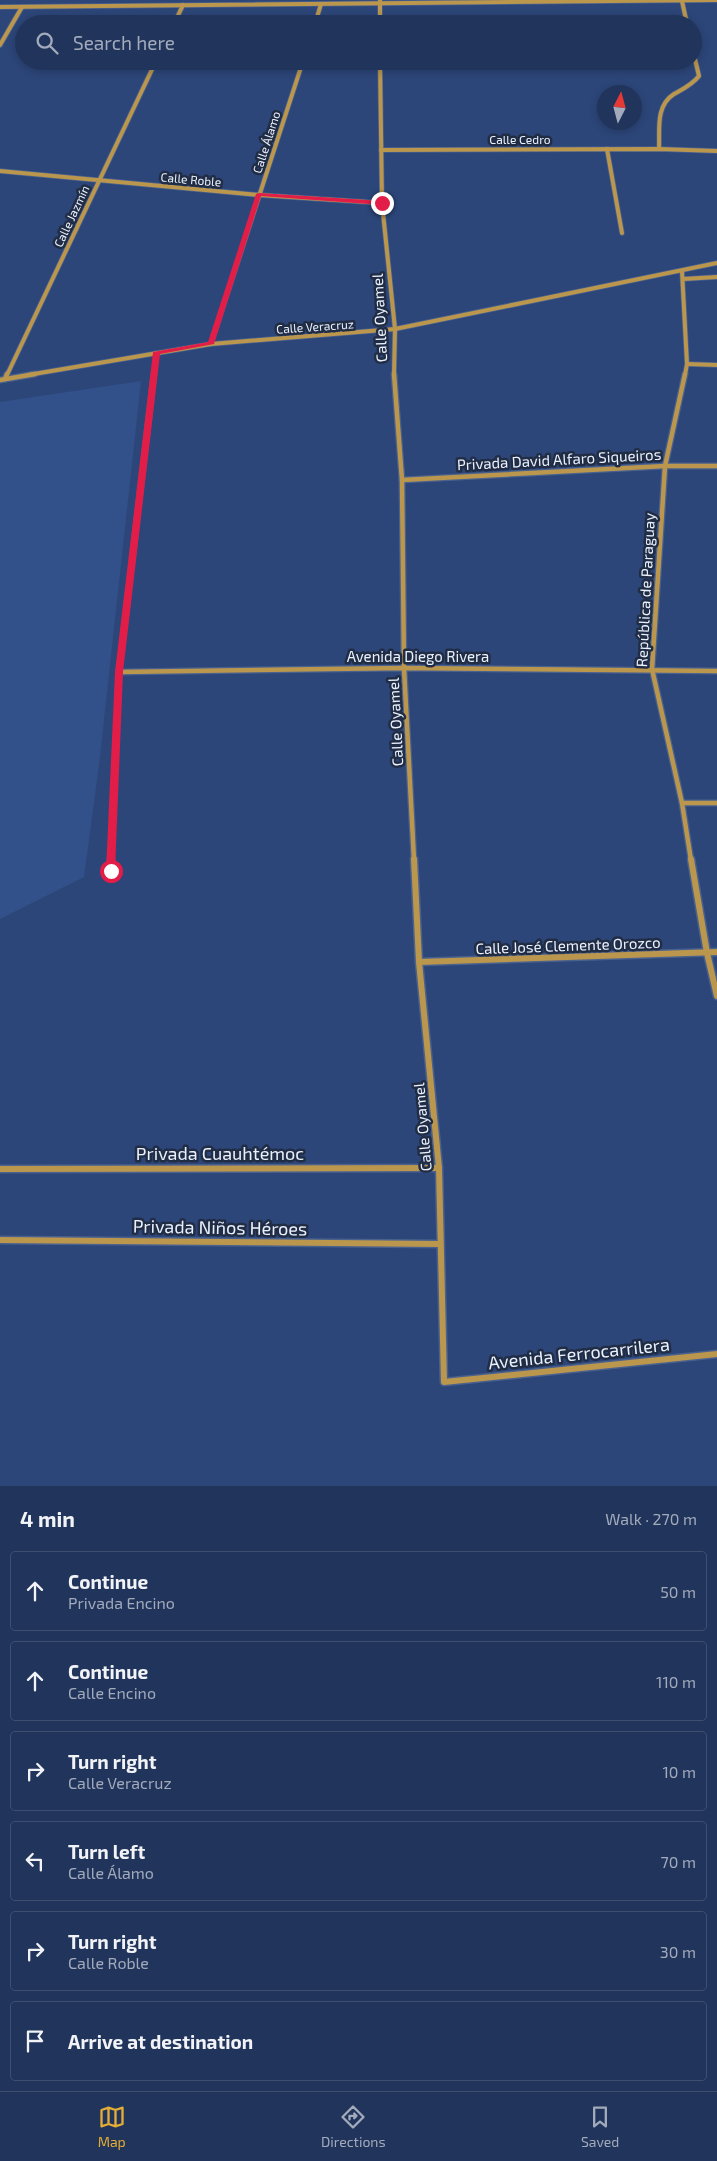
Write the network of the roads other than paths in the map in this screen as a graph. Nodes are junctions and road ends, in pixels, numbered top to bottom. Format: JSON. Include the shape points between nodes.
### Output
{"nodes":[{"id":1,"x":717,"y":0,"type":"edge"},
{"id":2,"x":682,"y":1,"type":"edge"},
{"id":3,"x":380,"y":2,"type":"edge"},
{"id":4,"x":321,"y":4,"type":"junction"},
{"id":5,"x":183,"y":5,"type":"junction"},
{"id":6,"x":0,"y":7,"type":"edge"},
{"id":7,"x":22,"y":7,"type":"junction"},
{"id":8,"x":17,"y":15,"type":"edge"},
{"id":9,"x":178,"y":15,"type":"edge"},
{"id":10,"x":318,"y":15,"type":"edge"},
{"id":11,"x":380,"y":15,"type":"edge"},
{"id":12,"x":685,"y":15,"type":"edge"},
{"id":13,"x":15,"y":19,"type":"edge"},
{"id":14,"x":0,"y":45,"type":"edge"},
{"id":15,"x":152,"y":70,"type":"edge"},
{"id":16,"x":300,"y":70,"type":"edge"},
{"id":17,"x":380,"y":70,"type":"edge"},
{"id":18,"x":698,"y":70,"type":"edge"},
{"id":19,"x":659,"y":148,"type":"junction"},
{"id":20,"x":607,"y":149,"type":"junction"},
{"id":21,"x":381,"y":150,"type":"junction"},
{"id":22,"x":717,"y":151,"type":"edge"},
{"id":23,"x":0,"y":171,"type":"edge"},
{"id":24,"x":99,"y":181,"type":"junction"},
{"id":25,"x":259,"y":194,"type":"junction"},
{"id":26,"x":382,"y":203,"type":"junction"},
{"id":27,"x":622,"y":233,"type":"dead end"},
{"id":28,"x":717,"y":263,"type":"edge"},
{"id":29,"x":682,"y":271,"type":"junction"},
{"id":30,"x":717,"y":277,"type":"edge"},
{"id":31,"x":683,"y":279,"type":"junction"},
{"id":32,"x":395,"y":330,"type":"junction"},
{"id":33,"x":211,"y":344,"type":"junction"},
{"id":34,"x":156,"y":352,"type":"junction"},
{"id":35,"x":688,"y":364,"type":"junction"},
{"id":36,"x":717,"y":364,"type":"edge"},
{"id":37,"x":2,"y":379,"type":"edge"},
{"id":38,"x":665,"y":466,"type":"junction"},
{"id":39,"x":717,"y":466,"type":"edge"},
{"id":40,"x":402,"y":480,"type":"junction"},
{"id":41,"x":404,"y":668,"type":"junction"},
{"id":42,"x":652,"y":669,"type":"junction"},
{"id":43,"x":717,"y":671,"type":"edge"},
{"id":44,"x":119,"y":672,"type":"junction"},
{"id":45,"x":682,"y":803,"type":"junction"},
{"id":46,"x":717,"y":803,"type":"edge"},
{"id":47,"x":111,"y":871,"type":"dead end"},
{"id":48,"x":717,"y":952,"type":"edge"},
{"id":49,"x":707,"y":953,"type":"junction"},
{"id":50,"x":419,"y":962,"type":"junction"},
{"id":51,"x":717,"y":996,"type":"edge"},
{"id":52,"x":439,"y":1168,"type":"junction"},
{"id":53,"x":0,"y":1169,"type":"edge"},
{"id":54,"x":0,"y":1240,"type":"edge"},
{"id":55,"x":440,"y":1244,"type":"junction"},
{"id":56,"x":717,"y":1354,"type":"edge"},
{"id":57,"x":444,"y":1382,"type":"joint"}],
"edges":[{"from":1,"to":2,"type":"street"},
{"from":2,"to":3,"type":"street"},
{"from":2,"to":12,"type":"street"},
{"from":3,"to":4,"type":"street"},
{"from":3,"to":11,"type":"street"},
{"from":4,"to":5,"type":"street"},
{"from":4,"to":10,"type":"street"},
{"from":5,"to":7,"type":"street"},
{"from":5,"to":9,"type":"street"},
{"from":6,"to":7,"type":"street"},
{"from":7,"to":8,"type":"street"},
{"from":13,"to":14,"type":"street"},
{"from":15,"to":24,"type":"street","name":"Calle Jazmín"},
{"from":16,"to":25,"type":"street","name":"Calle Álamo"},
{"from":17,"to":21,"type":"street","name":"Calle Oyamel"},
{"from":18,"to":19,"type":"street","via":[[699,76],[695,83],[669,98],[662,106]]},
{"from":19,"to":20,"type":"street","name":"Calle Cedro"},
{"from":19,"to":22,"type":"street","name":"Calle Cedro"},
{"from":20,"to":21,"type":"street","name":"Calle Cedro"},
{"from":20,"to":27,"type":"street"},
{"from":21,"to":26,"type":"street","name":"Calle Oyamel"},
{"from":23,"to":24,"type":"street","name":"Calle Roble"},
{"from":24,"to":25,"type":"street","name":"Calle Roble"},
{"from":24,"to":37,"type":"street","name":"Calle Jazmín"},
{"from":25,"to":26,"type":"street","name":"Calle Roble"},
{"from":25,"to":33,"type":"street","name":"Calle Álamo"},
{"from":26,"to":32,"type":"street","name":"Calle Oyamel"},
{"from":28,"to":29,"type":"street","name":"Calle Veracruz"},
{"from":29,"to":31,"type":"street","name":"República de Paraguay"},
{"from":29,"to":32,"type":"street","name":"Calle Veracruz"},
{"from":30,"to":31,"type":"street"},
{"from":31,"to":35,"type":"street","name":"República de Paraguay"},
{"from":32,"to":33,"type":"street","name":"Calle Veracruz"},
{"from":32,"to":40,"type":"street","name":"Calle Oyamel","via":[[393,361]]},
{"from":33,"to":34,"type":"street","name":"Calle Veracruz"},
{"from":34,"to":37,"type":"street","name":"Calle Veracruz"},
{"from":34,"to":44,"type":"street"},
{"from":35,"to":36,"type":"street"},
{"from":35,"to":38,"type":"street","name":"República de Paraguay"},
{"from":38,"to":39,"type":"street","name":"Privada David Alfaro Siqueiros"},
{"from":38,"to":40,"type":"street","name":"Privada David Alfaro Siqueiros"},
{"from":38,"to":42,"type":"street","name":"República de Paraguay"},
{"from":40,"to":41,"type":"street","name":"Calle Oyamel"},
{"from":41,"to":42,"type":"street","name":"Avenida Diego Rivera"},
{"from":41,"to":44,"type":"street","name":"Avenida Diego Rivera"},
{"from":41,"to":50,"type":"street","name":"Calle Oyamel"},
{"from":42,"to":43,"type":"street","name":"Avenida Diego Rivera"},
{"from":42,"to":45,"type":"street","name":"República de Paraguay"},
{"from":44,"to":47,"type":"street"},
{"from":45,"to":46,"type":"street"},
{"from":45,"to":49,"type":"street","name":"República de Paraguay"},
{"from":48,"to":49,"type":"street","name":"Calle José Clemente Orozco"},
{"from":49,"to":50,"type":"street","name":"Calle José Clemente Orozco"},
{"from":49,"to":51,"type":"street","name":"República de Paraguay"},
{"from":50,"to":52,"type":"street","name":"Calle Oyamel"},
{"from":52,"to":53,"type":"street","name":"Privada Cuauhtémoc"},
{"from":52,"to":55,"type":"street","name":"Calle Oyamel"},
{"from":54,"to":55,"type":"street","name":"Privada Niños Héroes"},
{"from":55,"to":57,"type":"street","name":"Calle Oyamel"},
{"from":56,"to":57,"type":"street","name":"Avenida Ferrocarrilera"}]}
